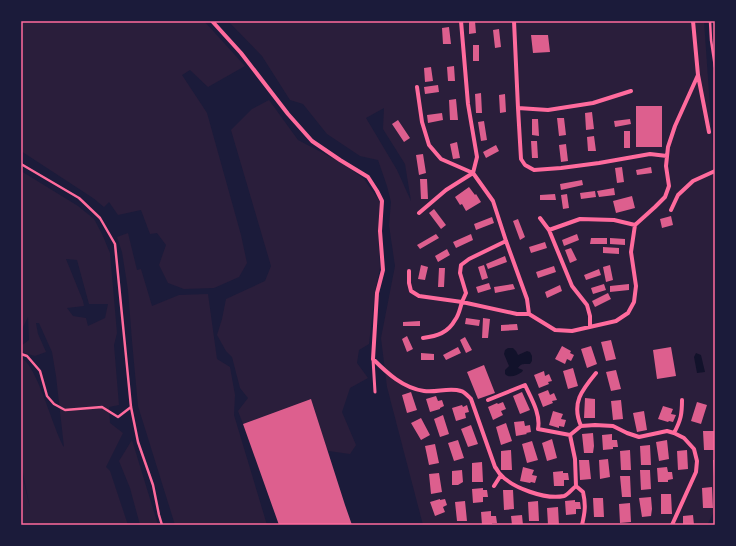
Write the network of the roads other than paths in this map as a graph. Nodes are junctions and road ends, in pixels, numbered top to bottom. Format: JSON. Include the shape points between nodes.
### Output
{"nodes":[{"id":1,"x":212,"y":21,"type":"edge"},
{"id":2,"x":461,"y":21,"type":"edge"},
{"id":3,"x":514,"y":21,"type":"edge"},
{"id":4,"x":693,"y":21,"type":"edge"},
{"id":5,"x":698,"y":75,"type":"junction"},
{"id":6,"x":417,"y":87,"type":"dead end"},
{"id":7,"x":631,"y":91,"type":"dead end"},
{"id":8,"x":518,"y":108,"type":"junction"},
{"id":9,"x":709,"y":132,"type":"dead end"},
{"id":10,"x":667,"y":156,"type":"junction"},
{"id":11,"x":715,"y":171,"type":"edge"},
{"id":12,"x":473,"y":173,"type":"junction"},
{"id":13,"x":671,"y":210,"type":"dead end"},
{"id":14,"x":419,"y":213,"type":"dead end"},
{"id":15,"x":540,"y":218,"type":"dead end"},
{"id":16,"x":635,"y":225,"type":"junction"},
{"id":17,"x":550,"y":230,"type":"junction"},
{"id":18,"x":506,"y":241,"type":"junction"},
{"id":19,"x":409,"y":271,"type":"dead end"},
{"id":20,"x":462,"y":302,"type":"junction"},
{"id":21,"x":529,"y":314,"type":"junction"},
{"id":22,"x":590,"y":326,"type":"junction"},
{"id":23,"x":423,"y":338,"type":"dead end"},
{"id":24,"x":373,"y":359,"type":"junction"},
{"id":25,"x":596,"y":373,"type":"dead end"},
{"id":26,"x":375,"y":392,"type":"dead end"},
{"id":27,"x":488,"y":400,"type":"dead end"},
{"id":28,"x":682,"y":400,"type":"dead end"},
{"id":29,"x":581,"y":426,"type":"junction"},
{"id":30,"x":674,"y":433,"type":"junction"},
{"id":31,"x":570,"y":435,"type":"junction"},
{"id":32,"x":501,"y":475,"type":"junction"},
{"id":33,"x":494,"y":486,"type":"dead end"},
{"id":34,"x":576,"y":486,"type":"junction"},
{"id":35,"x":582,"y":525,"type":"edge"},
{"id":36,"x":672,"y":525,"type":"edge"}],
"edges":[{"from":1,"to":24,"type":"street","via":[[312,141],[368,177],[382,201],[380,231],[383,270],[377,294]]},
{"from":2,"to":12,"type":"street","via":[[468,104],[477,157]]},
{"from":3,"to":8,"type":"street"},
{"from":4,"to":5,"type":"street"},
{"from":5,"to":9,"type":"street"},
{"from":5,"to":10,"type":"street","via":[[675,126]]},
{"from":6,"to":12,"type":"street","via":[[422,122],[429,145],[441,159]]},
{"from":7,"to":8,"type":"street","via":[[593,103],[548,110]]},
{"from":8,"to":10,"type":"street","via":[[521,160],[524,165],[534,170],[650,154]]},
{"from":10,"to":16,"type":"street","via":[[669,186],[664,197]]},
{"from":11,"to":13,"type":"street","via":[[693,181],[678,195]]},
{"from":12,"to":14,"type":"street","via":[[446,190]]},
{"from":12,"to":18,"type":"street","via":[[493,201]]},
{"from":15,"to":17,"type":"street"},
{"from":16,"to":17,"type":"street","via":[[614,220],[580,219]]},
{"from":16,"to":22,"type":"street","via":[[631,252],[636,286],[634,302],[628,313],[616,321]]},
{"from":17,"to":22,"type":"street","via":[[572,286],[587,305]]},
{"from":18,"to":20,"type":"street","via":[[461,265],[460,273],[466,293]]},
{"from":18,"to":21,"type":"street","via":[[527,299]]},
{"from":19,"to":20,"type":"street","via":[[411,291],[419,296]]},
{"from":20,"to":21,"type":"street","via":[[517,314]]},
{"from":20,"to":23,"type":"street","via":[[456,320],[447,330]]},
{"from":21,"to":22,"type":"street","via":[[555,330],[572,331]]},
{"from":24,"to":26,"type":"lane"},
{"from":24,"to":32,"type":"street","via":[[387,374],[406,386],[424,391],[462,391],[471,399],[495,467]]},
{"from":25,"to":29,"type":"street","via":[[584,388],[577,404]]},
{"from":27,"to":31,"type":"street","via":[[526,385],[536,408],[538,429]]},
{"from":28,"to":30,"type":"street","via":[[682,413]]},
{"from":29,"to":30,"type":"street","via":[[613,426],[639,437],[667,431]]},
{"from":29,"to":31,"type":"street"},
{"from":30,"to":36,"type":"street","via":[[684,438],[694,449],[697,461],[696,472]]},
{"from":31,"to":34,"type":"street"},
{"from":32,"to":33,"type":"street"},
{"from":32,"to":34,"type":"street","via":[[537,495],[566,496]]},
{"from":34,"to":35,"type":"street","via":[[583,492],[585,502]]}]}
